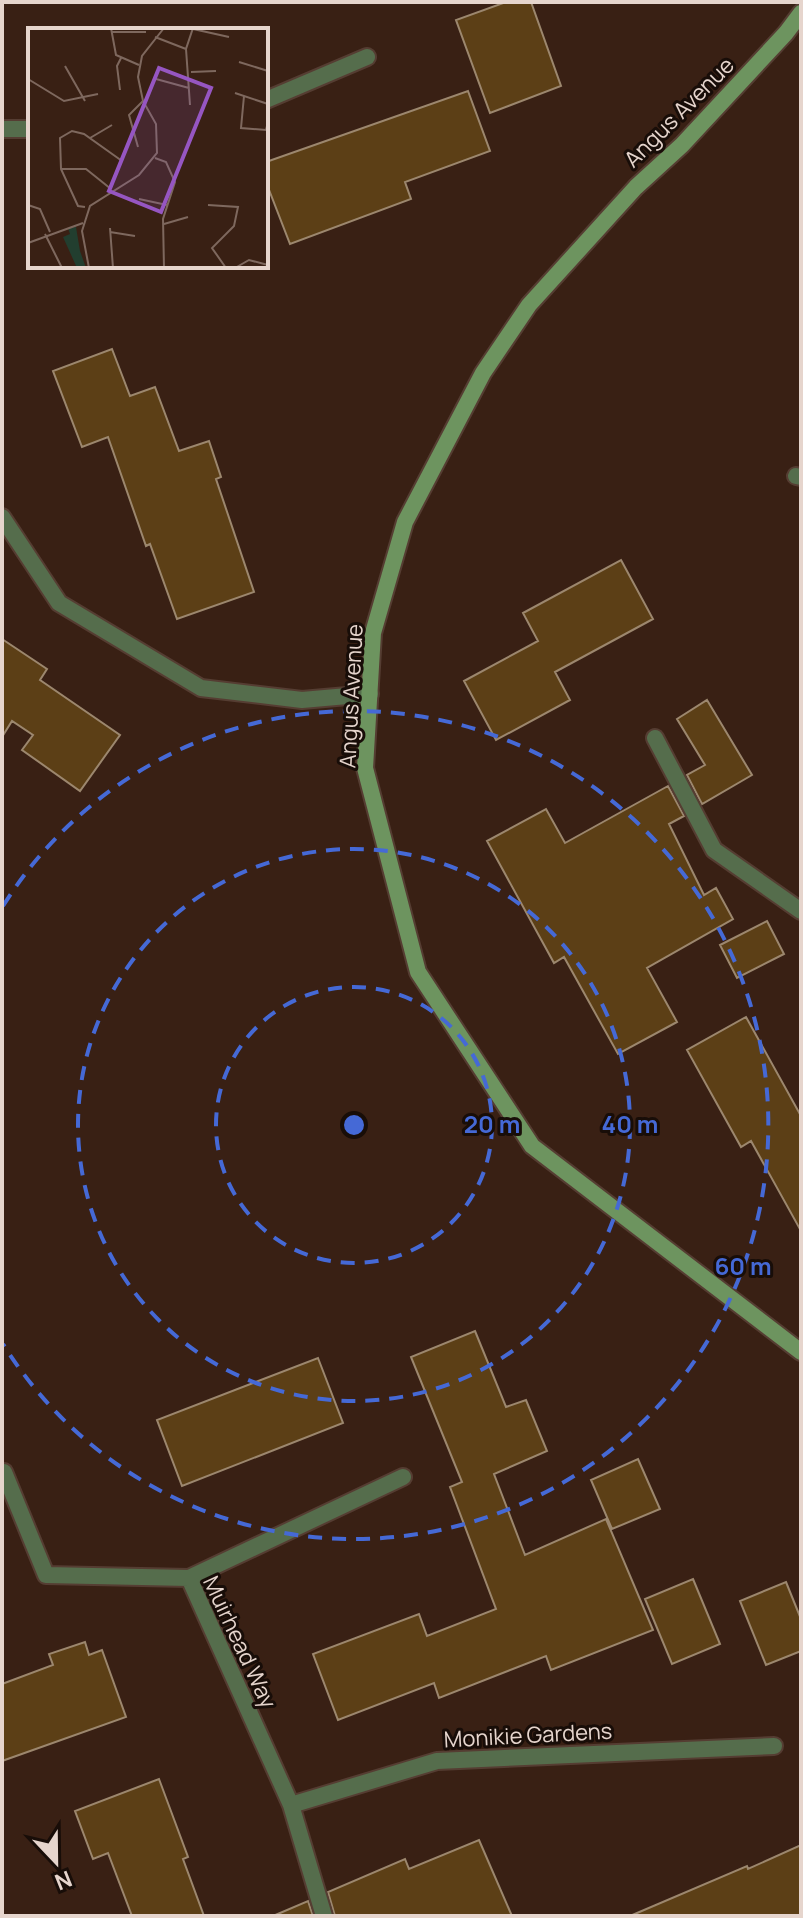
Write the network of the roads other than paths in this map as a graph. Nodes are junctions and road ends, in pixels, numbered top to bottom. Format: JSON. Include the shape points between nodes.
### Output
{"nodes":[{"id":1,"x":801,"y":13,"type":"edge"},
{"id":2,"x":794,"y":36,"type":"edge"},
{"id":3,"x":367,"y":57,"type":"dead end"},
{"id":4,"x":268,"y":99,"type":"edge"},
{"id":5,"x":2,"y":129,"type":"edge"},
{"id":6,"x":28,"y":129,"type":"edge"},
{"id":7,"x":2,"y":517,"type":"edge"},
{"id":8,"x":370,"y":694,"type":"junction"},
{"id":9,"x":655,"y":738,"type":"dead end"},
{"id":10,"x":801,"y":911,"type":"edge"},
{"id":11,"x":801,"y":1352,"type":"edge"},
{"id":12,"x":4,"y":1472,"type":"dead end"},
{"id":13,"x":403,"y":1477,"type":"dead end"},
{"id":14,"x":189,"y":1578,"type":"junction"},
{"id":15,"x":774,"y":1746,"type":"dead end"},
{"id":16,"x":291,"y":1805,"type":"junction"},
{"id":17,"x":324,"y":1916,"type":"edge"}],
"edges":[{"from":1,"to":2,"type":"street","name":"Angus Avenue"},
{"from":2,"to":8,"type":"street","name":"Angus Avenue","via":[[636,187],[529,305],[483,373],[405,522],[373,633]]},
{"from":3,"to":4,"type":"street"},
{"from":5,"to":6,"type":"street"},
{"from":7,"to":8,"type":"street","via":[[59,603],[201,688],[302,700]]},
{"from":8,"to":11,"type":"street","name":"Angus Avenue","via":[[365,768],[418,972],[532,1146]]},
{"from":9,"to":10,"type":"street","via":[[714,850]]},
{"from":12,"to":14,"type":"street","name":"Muirhead Way","via":[[46,1575]]},
{"from":13,"to":14,"type":"street"},
{"from":14,"to":16,"type":"street","name":"Muirhead Way"},
{"from":15,"to":16,"type":"street","name":"Monikie Gardens","via":[[437,1761]]},
{"from":16,"to":17,"type":"street","name":"Muirhead Way"}]}
